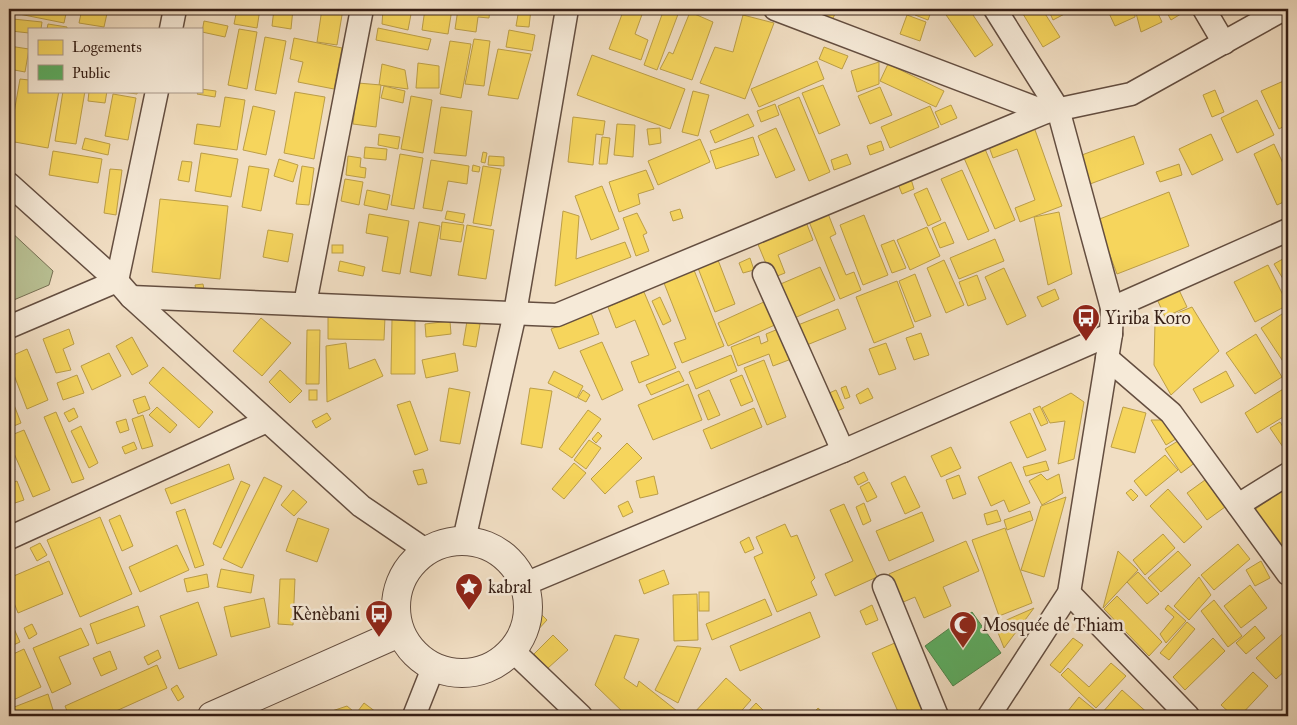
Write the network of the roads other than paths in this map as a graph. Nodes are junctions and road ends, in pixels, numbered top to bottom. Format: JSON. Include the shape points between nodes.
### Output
{"nodes":[{"id":1,"x":175,"y":9,"type":"edge"},
{"id":2,"x":362,"y":9,"type":"edge"},
{"id":3,"x":568,"y":9,"type":"edge"},
{"id":4,"x":775,"y":9,"type":"edge"},
{"id":5,"x":995,"y":9,"type":"edge"},
{"id":6,"x":1204,"y":9,"type":"edge"},
{"id":7,"x":1284,"y":9,"type":"edge"},
{"id":8,"x":170,"y":28,"type":"edge"},
{"id":9,"x":1224,"y":42,"type":"junction"},
{"id":10,"x":157,"y":92,"type":"edge"},
{"id":11,"x":1052,"y":111,"type":"junction"},
{"id":12,"x":9,"y":184,"type":"edge"},
{"id":13,"x":1288,"y":230,"type":"edge"},
{"id":14,"x":764,"y":274,"type":"dead end"},
{"id":15,"x":124,"y":289,"type":"junction"},
{"id":16,"x":304,"y":304,"type":"junction"},
{"id":17,"x":1112,"y":308,"type":"junction"},
{"id":18,"x":514,"y":313,"type":"junction"},
{"id":19,"x":9,"y":328,"type":"edge"},
{"id":20,"x":1111,"y":334,"type":"junction"},
{"id":21,"x":1108,"y":358,"type":"junction"},
{"id":22,"x":267,"y":421,"type":"junction"},
{"id":23,"x":843,"y":451,"type":"junction"},
{"id":24,"x":1288,"y":474,"type":"edge"},
{"id":25,"x":1238,"y":505,"type":"junction"},
{"id":26,"x":9,"y":538,"type":"edge"},
{"id":27,"x":464,"y":540,"type":"junction"},
{"id":28,"x":426,"y":550,"type":"junction"},
{"id":29,"x":1288,"y":574,"type":"edge"},
{"id":30,"x":524,"y":584,"type":"junction"},
{"id":31,"x":884,"y":586,"type":"dead end"},
{"id":32,"x":1070,"y":593,"type":"junction"},
{"id":33,"x":400,"y":633,"type":"junction"},
{"id":34,"x":512,"y":651,"type":"junction"},
{"id":35,"x":433,"y":668,"type":"junction"},
{"id":36,"x":999,"y":712,"type":"edge"},
{"id":37,"x":212,"y":716,"type":"edge"},
{"id":38,"x":414,"y":716,"type":"edge"},
{"id":39,"x":582,"y":716,"type":"edge"},
{"id":40,"x":937,"y":716,"type":"edge"},
{"id":41,"x":1188,"y":716,"type":"edge"}],
"edges":[{"from":1,"to":8,"type":"street"},
{"from":2,"to":16,"type":"street"},
{"from":3,"to":18,"type":"street"},
{"from":4,"to":11,"type":"street"},
{"from":5,"to":11,"type":"street"},
{"from":6,"to":9,"type":"street"},
{"from":7,"to":9,"type":"street"},
{"from":9,"to":11,"type":"street","via":[[1131,94]]},
{"from":10,"to":15,"type":"street"},
{"from":11,"to":17,"type":"street"},
{"from":11,"to":18,"type":"street","via":[[557,315]]},
{"from":12,"to":15,"type":"street"},
{"from":13,"to":17,"type":"street"},
{"from":14,"to":23,"type":"street"},
{"from":15,"to":16,"type":"street"},
{"from":15,"to":19,"type":"street"},
{"from":15,"to":22,"type":"street"},
{"from":16,"to":18,"type":"street"},
{"from":17,"to":20,"type":"street"},
{"from":18,"to":27,"type":"street"},
{"from":20,"to":21,"type":"street"},
{"from":20,"to":23,"type":"street"},
{"from":21,"to":25,"type":"street","via":[[1171,413]]},
{"from":21,"to":32,"type":"street"},
{"from":22,"to":26,"type":"street"},
{"from":22,"to":28,"type":"street","via":[[361,506]]},
{"from":23,"to":30,"type":"street"},
{"from":24,"to":25,"type":"street"},
{"from":25,"to":29,"type":"street"},
{"from":27,"to":28,"type":"street"},
{"from":27,"to":30,"type":"street","via":[[483,544],[501,553],[515,566]]},
{"from":28,"to":33,"type":"street","via":[[409,566],[398,587],[395,610]]},
{"from":30,"to":34,"type":"street","via":[[529,607],[525,630]]},
{"from":31,"to":40,"type":"street"},
{"from":32,"to":36,"type":"street"},
{"from":32,"to":41,"type":"street"},
{"from":33,"to":35,"type":"street","via":[[419,659]]},
{"from":33,"to":37,"type":"street"},
{"from":34,"to":35,"type":"street","via":[[496,665],[476,673],[454,674]]},
{"from":34,"to":39,"type":"street"},
{"from":35,"to":38,"type":"street"}]}
